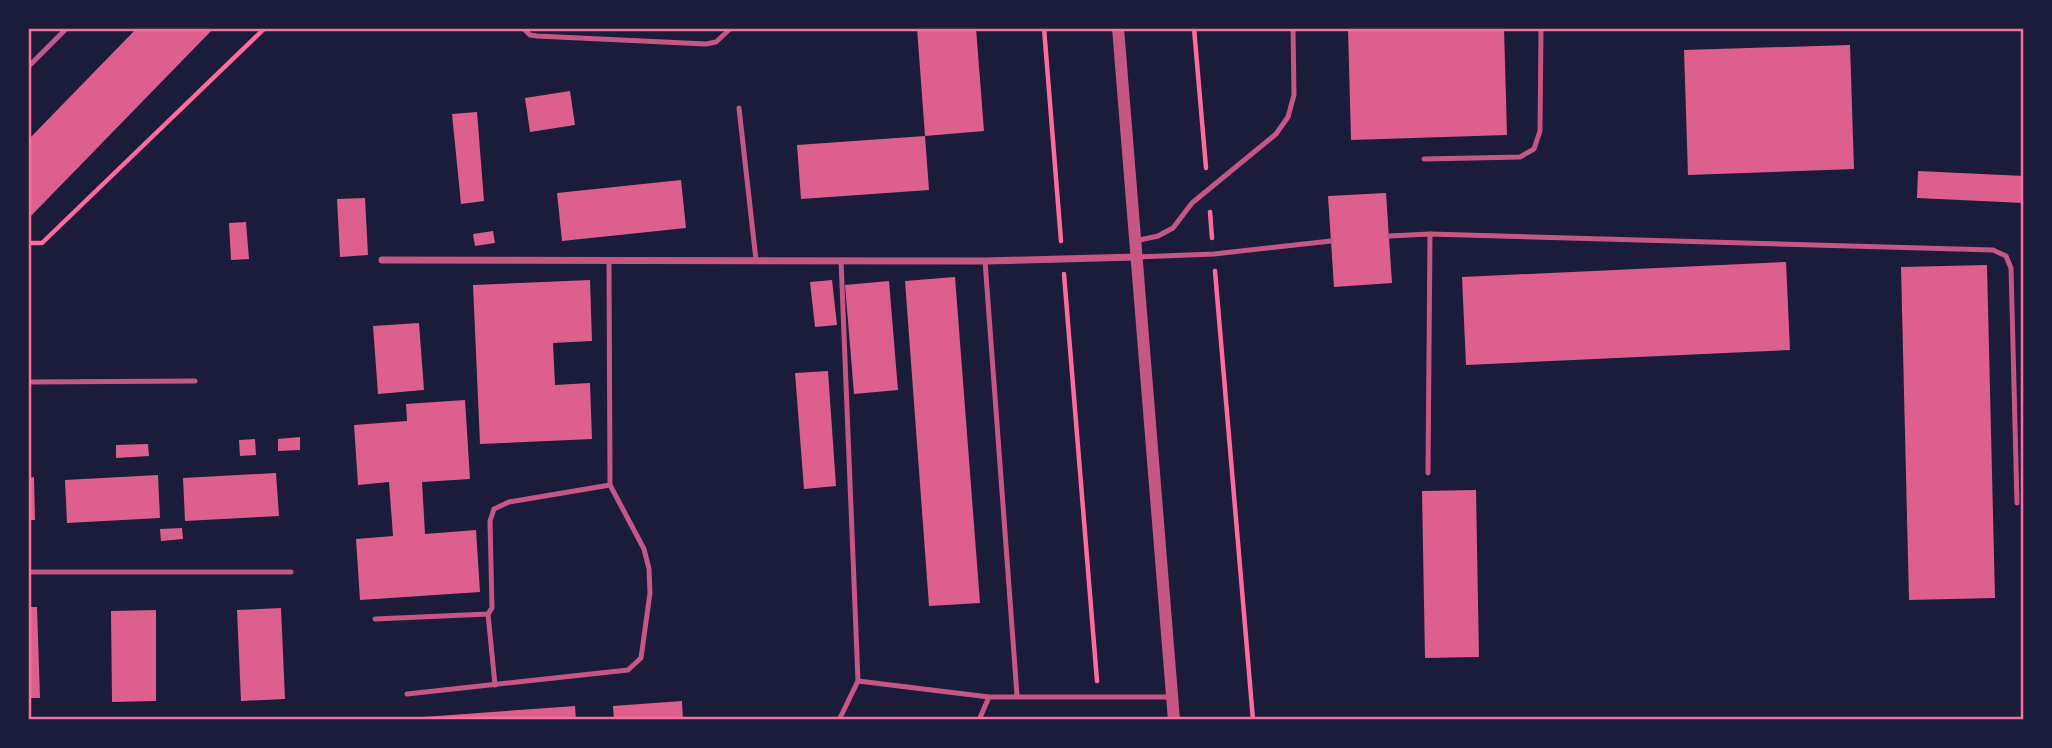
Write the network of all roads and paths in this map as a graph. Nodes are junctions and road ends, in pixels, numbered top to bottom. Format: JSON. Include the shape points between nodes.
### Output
{"nodes":[{"id":1,"x":67,"y":28,"type":"edge"},
{"id":2,"x":265,"y":28,"type":"edge"},
{"id":3,"x":523,"y":28,"type":"edge"},
{"id":4,"x":731,"y":28,"type":"edge"},
{"id":5,"x":1044,"y":28,"type":"edge"},
{"id":6,"x":1118,"y":28,"type":"edge"},
{"id":7,"x":1194,"y":28,"type":"edge"},
{"id":8,"x":1293,"y":28,"type":"edge"},
{"id":9,"x":1541,"y":28,"type":"edge"},
{"id":10,"x":28,"y":67,"type":"edge"},
{"id":11,"x":739,"y":108,"type":"dead end"},
{"id":12,"x":1424,"y":159,"type":"dead end"},
{"id":13,"x":1208,"y":190,"type":"junction"},
{"id":14,"x":1430,"y":234,"type":"junction"},
{"id":15,"x":1389,"y":236,"type":"dead end"},
{"id":16,"x":1135,"y":241,"type":"junction"},
{"id":17,"x":1331,"y":241,"type":"dead end"},
{"id":18,"x":28,"y":243,"type":"edge"},
{"id":19,"x":1214,"y":254,"type":"junction"},
{"id":20,"x":1136,"y":257,"type":"junction"},
{"id":21,"x":1063,"y":259,"type":"junction"},
{"id":22,"x":382,"y":260,"type":"dead end"},
{"id":23,"x":609,"y":260,"type":"junction"},
{"id":24,"x":756,"y":260,"type":"junction"},
{"id":25,"x":841,"y":260,"type":"junction"},
{"id":26,"x":985,"y":261,"type":"junction"},
{"id":27,"x":195,"y":381,"type":"dead end"},
{"id":28,"x":28,"y":382,"type":"edge"},
{"id":29,"x":1428,"y":473,"type":"dead end"},
{"id":30,"x":610,"y":485,"type":"junction"},
{"id":31,"x":2017,"y":503,"type":"dead end"},
{"id":32,"x":28,"y":572,"type":"edge"},
{"id":33,"x":291,"y":572,"type":"dead end"},
{"id":34,"x":488,"y":614,"type":"junction"},
{"id":35,"x":375,"y":619,"type":"dead end"},
{"id":36,"x":858,"y":681,"type":"junction"},
{"id":37,"x":495,"y":685,"type":"junction"},
{"id":38,"x":407,"y":694,"type":"dead end"},
{"id":39,"x":1017,"y":695,"type":"junction"},
{"id":40,"x":989,"y":696,"type":"junction"},
{"id":41,"x":1099,"y":697,"type":"junction"},
{"id":42,"x":1172,"y":697,"type":"junction"},
{"id":43,"x":839,"y":720,"type":"edge"},
{"id":44,"x":979,"y":720,"type":"edge"},
{"id":45,"x":1174,"y":720,"type":"edge"},
{"id":46,"x":1253,"y":720,"type":"edge"}],
"edges":[{"from":1,"to":10,"type":"lane"},
{"from":2,"to":18,"type":"path","via":[[42,243]]},
{"from":3,"to":4,"type":"lane","via":[[537,36],[706,44],[716,42]]},
{"from":5,"to":21,"type":"path"},
{"from":6,"to":16,"type":"street"},
{"from":7,"to":13,"type":"path"},
{"from":8,"to":13,"type":"lane","via":[[1294,95],[1288,117],[1264,146]]},
{"from":9,"to":12,"type":"lane","via":[[1540,131],[1534,149],[1520,157]]},
{"from":11,"to":24,"type":"lane"},
{"from":13,"to":16,"type":"lane","via":[[1173,228]]},
{"from":13,"to":19,"type":"path"},
{"from":14,"to":15,"type":"lane"},
{"from":14,"to":29,"type":"lane"},
{"from":14,"to":31,"type":"lane","via":[[1993,250],[2006,256],[2011,268]]},
{"from":16,"to":20,"type":"street"},
{"from":17,"to":19,"type":"lane"},
{"from":19,"to":20,"type":"lane"},
{"from":19,"to":46,"type":"path"},
{"from":20,"to":21,"type":"street"},
{"from":20,"to":42,"type":"street"},
{"from":21,"to":26,"type":"street"},
{"from":21,"to":41,"type":"path"},
{"from":22,"to":23,"type":"street"},
{"from":23,"to":24,"type":"street"},
{"from":23,"to":30,"type":"lane"},
{"from":24,"to":25,"type":"street"},
{"from":25,"to":26,"type":"street"},
{"from":25,"to":36,"type":"lane"},
{"from":26,"to":39,"type":"lane"},
{"from":27,"to":28,"type":"lane"},
{"from":30,"to":34,"type":"lane","via":[[497,507],[490,521],[492,608]]},
{"from":30,"to":37,"type":"lane","via":[[644,549],[649,569],[641,658],[628,670]]},
{"from":32,"to":33,"type":"lane"},
{"from":34,"to":35,"type":"lane"},
{"from":34,"to":37,"type":"lane"},
{"from":36,"to":40,"type":"lane"},
{"from":36,"to":43,"type":"lane"},
{"from":37,"to":38,"type":"lane"},
{"from":39,"to":40,"type":"lane"},
{"from":39,"to":41,"type":"lane"},
{"from":40,"to":44,"type":"lane"},
{"from":41,"to":42,"type":"lane"},
{"from":42,"to":45,"type":"street"}]}
